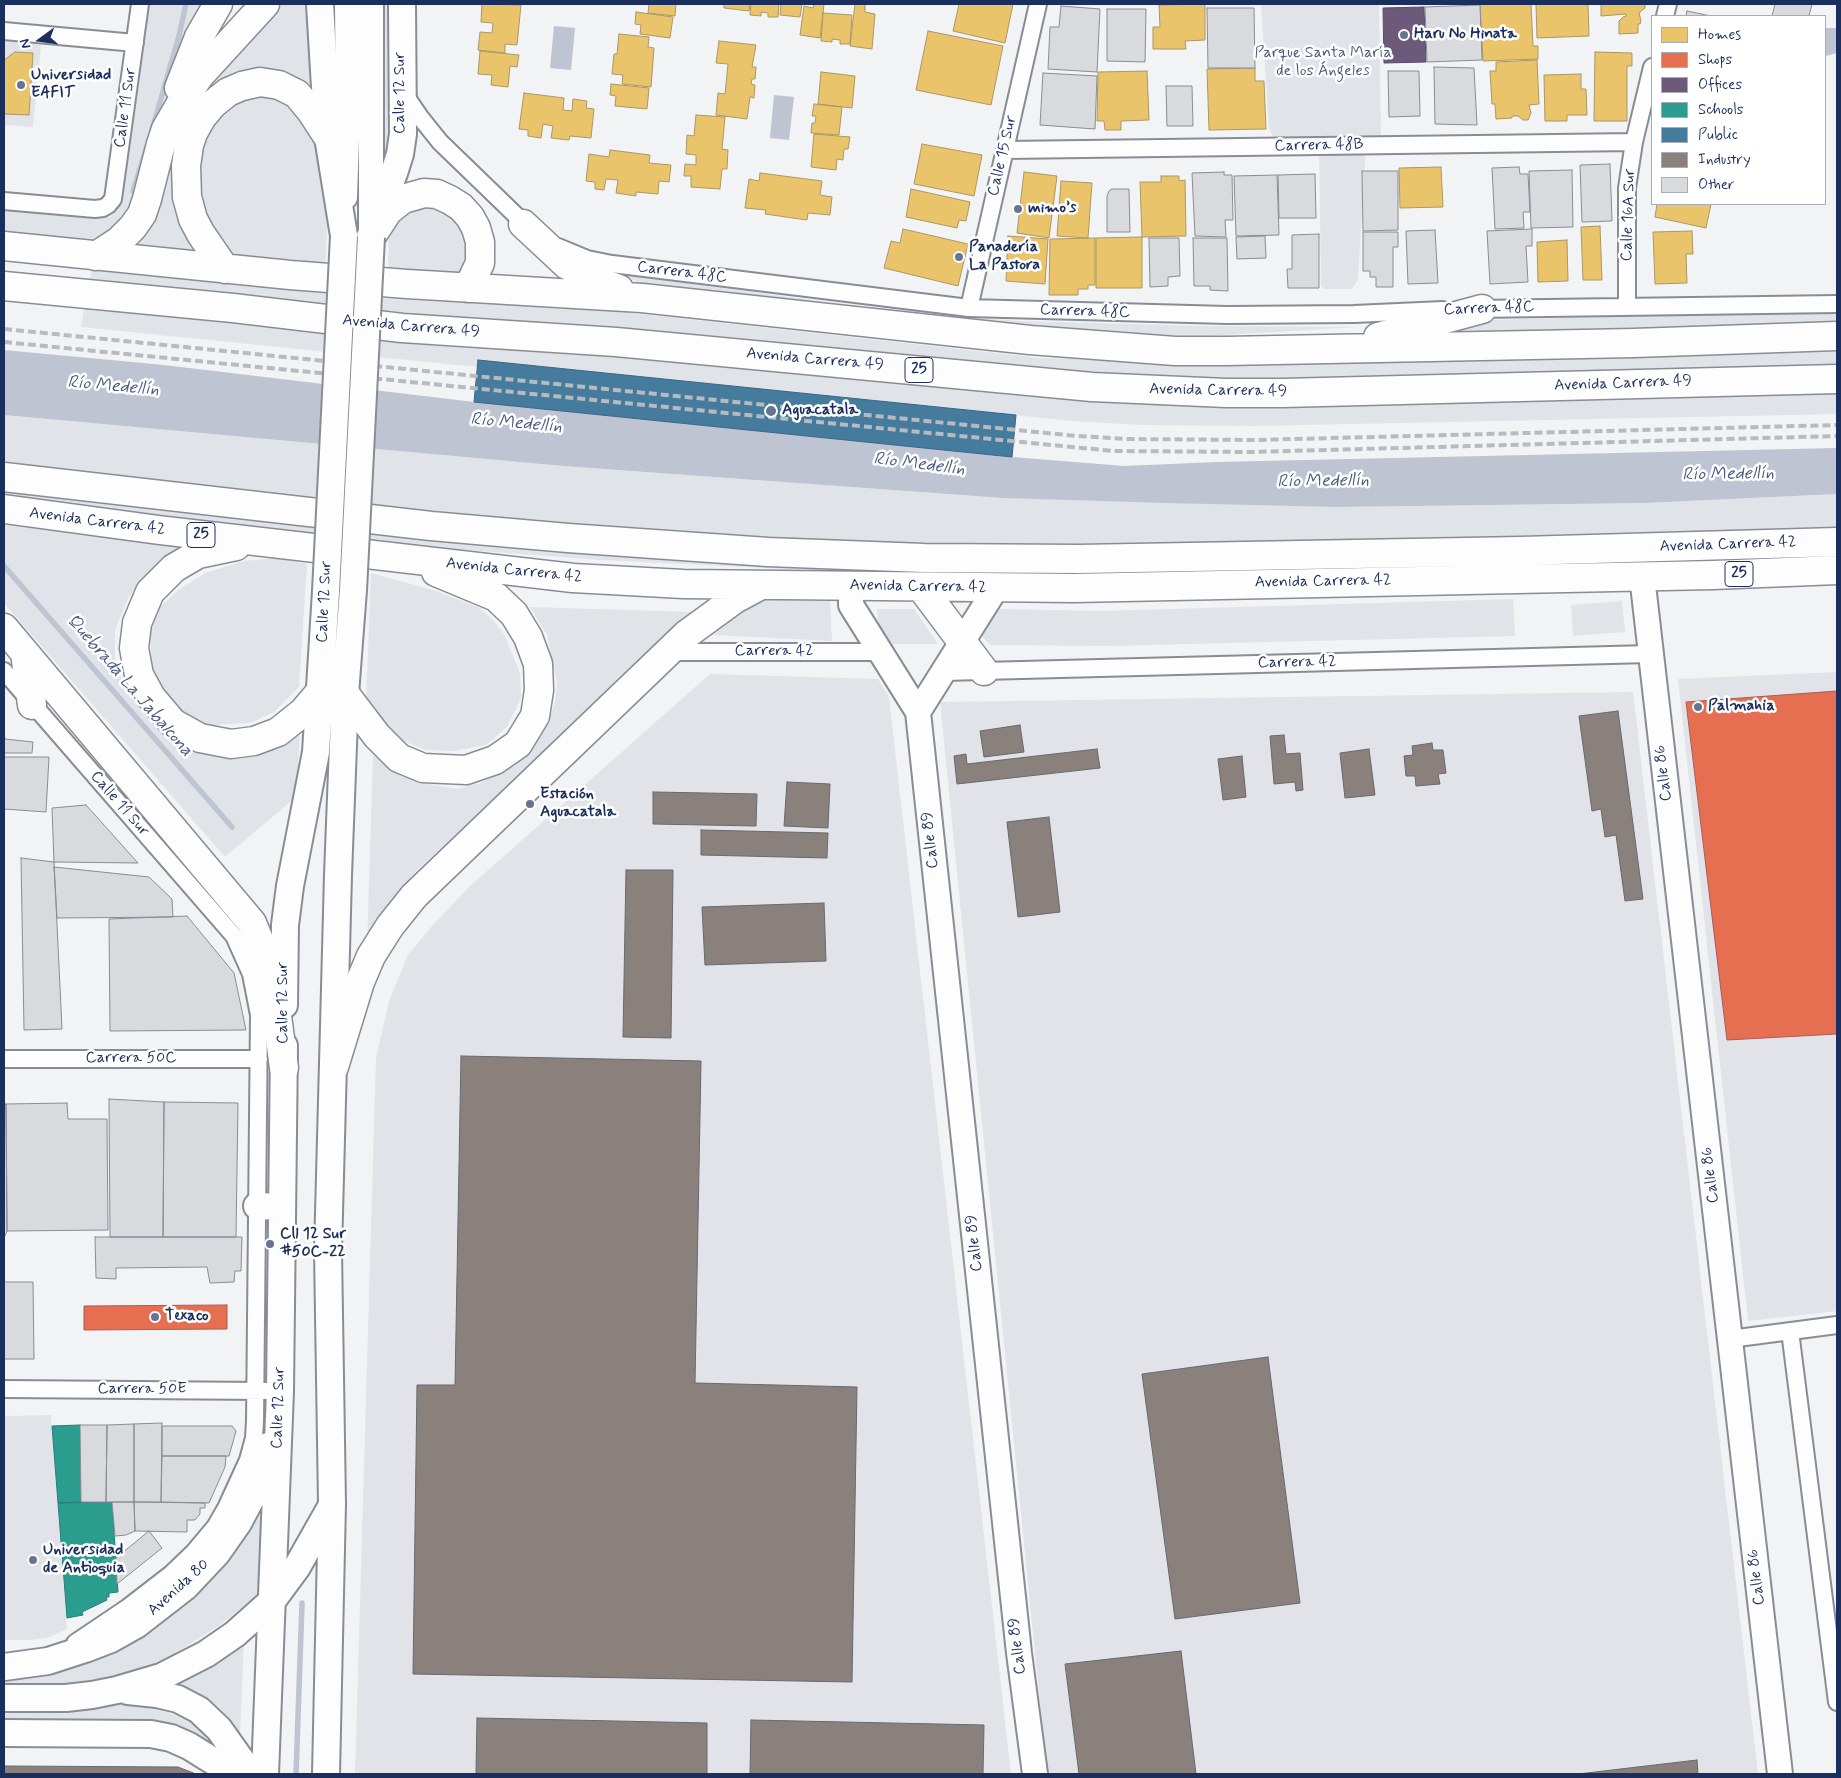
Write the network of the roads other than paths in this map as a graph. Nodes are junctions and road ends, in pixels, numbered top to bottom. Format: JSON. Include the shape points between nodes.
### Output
{"nodes":[{"id":1,"x":140,"y":4,"type":"edge"},
{"id":2,"x":218,"y":4,"type":"edge"},
{"id":3,"x":265,"y":4,"type":"edge"},
{"id":4,"x":320,"y":4,"type":"edge"},
{"id":5,"x":347,"y":4,"type":"edge"},
{"id":6,"x":371,"y":4,"type":"edge"},
{"id":7,"x":402,"y":4,"type":"edge"},
{"id":8,"x":1038,"y":4,"type":"edge"},
{"id":9,"x":4,"y":31,"type":"edge"},
{"id":10,"x":135,"y":43,"type":"junction"},
{"id":11,"x":1651,"y":72,"type":"edge"},
{"id":12,"x":404,"y":92,"type":"junction"},
{"id":13,"x":166,"y":130,"type":"junction"},
{"id":14,"x":328,"y":137,"type":"junction"},
{"id":15,"x":1634,"y":142,"type":"junction"},
{"id":16,"x":1005,"y":150,"type":"junction"},
{"id":17,"x":4,"y":201,"type":"edge"},
{"id":18,"x":523,"y":224,"type":"junction"},
{"id":19,"x":344,"y":236,"type":"junction"},
{"id":20,"x":370,"y":237,"type":"junction"},
{"id":21,"x":4,"y":246,"type":"edge"},
{"id":22,"x":96,"y":256,"type":"junction"},
{"id":23,"x":225,"y":269,"type":"junction"},
{"id":24,"x":4,"y":286,"type":"edge"},
{"id":25,"x":468,"y":288,"type":"junction"},
{"id":26,"x":642,"y":298,"type":"junction"},
{"id":27,"x":1837,"y":304,"type":"edge"},
{"id":28,"x":1627,"y":306,"type":"junction"},
{"id":29,"x":969,"y":308,"type":"junction"},
{"id":30,"x":1482,"y":309,"type":"junction"},
{"id":31,"x":1837,"y":336,"type":"edge"},
{"id":32,"x":1336,"y":348,"type":"junction"},
{"id":33,"x":1837,"y":379,"type":"edge"},
{"id":34,"x":4,"y":477,"type":"edge"},
{"id":35,"x":4,"y":509,"type":"edge"},
{"id":36,"x":1837,"y":542,"type":"edge"},
{"id":37,"x":275,"y":543,"type":"junction"},
{"id":38,"x":400,"y":558,"type":"junction"},
{"id":39,"x":1837,"y":570,"type":"edge"},
{"id":40,"x":1642,"y":576,"type":"junction"},
{"id":41,"x":761,"y":584,"type":"junction"},
{"id":42,"x":921,"y":587,"type":"junction"},
{"id":43,"x":996,"y":588,"type":"junction"},
{"id":44,"x":851,"y":596,"type":"junction"},
{"id":45,"x":4,"y":628,"type":"edge"},
{"id":46,"x":962,"y":642,"type":"junction"},
{"id":47,"x":667,"y":652,"type":"junction"},
{"id":48,"x":880,"y":652,"type":"junction"},
{"id":49,"x":25,"y":653,"type":"junction"},
{"id":50,"x":1650,"y":654,"type":"junction"},
{"id":51,"x":4,"y":671,"type":"edge"},
{"id":52,"x":984,"y":671,"type":"junction"},
{"id":53,"x":943,"y":672,"type":"junction"},
{"id":54,"x":333,"y":693,"type":"junction"},
{"id":55,"x":32,"y":705,"type":"junction"},
{"id":56,"x":918,"y":712,"type":"junction"},
{"id":57,"x":234,"y":936,"type":"joint"},
{"id":58,"x":259,"y":1059,"type":"junction"},
{"id":59,"x":4,"y":1060,"type":"edge"},
{"id":60,"x":334,"y":1067,"type":"junction"},
{"id":61,"x":284,"y":1068,"type":"junction"},
{"id":62,"x":270,"y":1206,"type":"junction"},
{"id":63,"x":1837,"y":1325,"type":"edge"},
{"id":64,"x":1790,"y":1331,"type":"junction"},
{"id":65,"x":1730,"y":1339,"type":"junction"},
{"id":66,"x":4,"y":1390,"type":"edge"},
{"id":67,"x":268,"y":1391,"type":"junction"},
{"id":68,"x":332,"y":1504,"type":"junction"},
{"id":69,"x":272,"y":1601,"type":"junction"},
{"id":70,"x":4,"y":1667,"type":"edge"},
{"id":71,"x":117,"y":1690,"type":"junction"},
{"id":72,"x":4,"y":1698,"type":"edge"},
{"id":73,"x":1837,"y":1702,"type":"edge"},
{"id":74,"x":4,"y":1732,"type":"edge"},
{"id":75,"x":234,"y":1774,"type":"edge"},
{"id":76,"x":250,"y":1774,"type":"edge"},
{"id":77,"x":265,"y":1774,"type":"edge"},
{"id":78,"x":326,"y":1774,"type":"edge"},
{"id":79,"x":1034,"y":1774,"type":"edge"},
{"id":80,"x":1780,"y":1774,"type":"edge"}],
"edges":[{"from":1,"to":10,"type":"street","name":"Calle 11 Sur"},
{"from":2,"to":13,"type":"highway","via":[[199,37]]},
{"from":3,"to":13,"type":"highway","via":[[200,75]]},
{"from":4,"to":14,"type":"main road","name":"Calle 12 Sur"},
{"from":5,"to":19,"type":"street","name":"Calle 12 Sur"},
{"from":6,"to":20,"type":"street","name":"Calle 12 Sur"},
{"from":7,"to":12,"type":"main road","name":"Calle 12 Sur"},
{"from":8,"to":16,"type":"street","name":"Calle 15 Sur"},
{"from":9,"to":10,"type":"street"},
{"from":10,"to":17,"type":"street","name":"Calle 11 Sur","via":[[112,199],[108,205],[95,209]]},
{"from":11,"to":15,"type":"street","name":"Calle 16A Sur"},
{"from":12,"to":18,"type":"street","name":"Carrera 48C","via":[[440,142]]},
{"from":12,"to":20,"type":"main road","name":"Calle 12 Sur","via":[[400,154]]},
{"from":13,"to":22,"type":"highway","via":[[142,214],[119,241]]},
{"from":14,"to":19,"type":"main road","name":"Calle 12 Sur"},
{"from":14,"to":23,"type":"highway","via":[[297,94],[279,85],[260,82],[242,86],[228,92],[202,117],[189,145],[187,197],[193,219]]},
{"from":15,"to":16,"type":"street","name":"Carrera 48B"},
{"from":15,"to":28,"type":"street","name":"Calle 16A Sur","via":[[1628,188]]},
{"from":16,"to":29,"type":"street","name":"Calle 15 Sur"},
{"from":18,"to":26,"type":"highway","via":[[567,265]]},
{"from":18,"to":29,"type":"street","name":"Carrera 48C","via":[[554,245],[587,259],[612,264]]},
{"from":19,"to":54,"type":"main road","name":"Calle 12 Sur","bridge":true,"via":[[326,591]]},
{"from":20,"to":25,"type":"highway","via":[[388,211],[402,199],[424,193],[450,200],[470,217],[480,242],[480,264]]},
{"from":20,"to":54,"type":"main road","name":"Calle 12 Sur","bridge":true,"via":[[353,590]]},
{"from":21,"to":22,"type":"highway"},
{"from":22,"to":23,"type":"highway"},
{"from":23,"to":25,"type":"highway"},
{"from":24,"to":33,"type":"highway","name":"Avenida Carrera 49","number":"25","via":[[402,328],[616,342],[1101,387],[1283,393]]},
{"from":25,"to":26,"type":"highway"},
{"from":26,"to":32,"type":"highway","via":[[925,330],[1175,351]]},
{"from":27,"to":28,"type":"street","name":"Carrera 48C"},
{"from":28,"to":30,"type":"street","name":"Carrera 48C"},
{"from":29,"to":30,"type":"street","name":"Carrera 48C","via":[[1227,315]]},
{"from":30,"to":32,"type":"highway"},
{"from":31,"to":32,"type":"highway"},
{"from":34,"to":36,"type":"highway","name":"Avenida Carrera 42","number":"25","via":[[412,524],[568,538],[768,552],[924,558],[1079,559],[1522,552]]},
{"from":35,"to":37,"type":"highway","name":"Avenida Carrera 42","number":"25"},
{"from":37,"to":38,"type":"highway","name":"Avenida Carrera 42","number":"25"},
{"from":37,"to":54,"type":"highway","via":[[230,546],[198,554],[174,568],[150,592],[137,623],[134,648],[139,675],[150,698],[173,724],[200,738],[231,744],[278,732]]},
{"from":38,"to":41,"type":"highway","name":"Avenida Carrera 42","number":"25","via":[[621,582]]},
{"from":38,"to":54,"type":"highway","via":[[496,597],[514,614],[528,637],[538,664],[539,690],[534,716],[518,744],[495,760],[466,770],[423,768],[398,758]]},
{"from":39,"to":40,"type":"highway","name":"Avenida Carrera 42","number":"25"},
{"from":40,"to":43,"type":"highway","name":"Avenida Carrera 42","number":"25"},
{"from":40,"to":50,"type":"street","name":"Calle 86"},
{"from":41,"to":44,"type":"highway","name":"Avenida Carrera 42","number":"25"},
{"from":41,"to":47,"type":"highway","via":[[710,616]]},
{"from":42,"to":43,"type":"highway","name":"Avenida Carrera 42","number":"25"},
{"from":42,"to":44,"type":"highway","name":"Avenida Carrera 42","number":"25"},
{"from":42,"to":46,"type":"highway"},
{"from":43,"to":46,"type":"street"},
{"from":44,"to":48,"type":"street","name":"Calle 89"},
{"from":45,"to":49,"type":"highway"},
{"from":46,"to":52,"type":"highway"},
{"from":46,"to":53,"type":"street"},
{"from":47,"to":48,"type":"street","name":"Carrera 42"},
{"from":47,"to":60,"type":"highway","via":[[402,910],[371,956]]},
{"from":48,"to":56,"type":"street","name":"Calle 89"},
{"from":49,"to":55,"type":"highway"},
{"from":49,"to":61,"type":"highway","via":[[252,923],[268,962]]},
{"from":50,"to":52,"type":"street","name":"Carrera 42"},
{"from":50,"to":65,"type":"street","name":"Calle 86"},
{"from":51,"to":55,"type":"street","name":"Calle 11 Sur"},
{"from":52,"to":53,"type":"street","name":"Carrera 42"},
{"from":53,"to":56,"type":"street"},
{"from":54,"to":60,"type":"main road","name":"Calle 12 Sur"},
{"from":54,"to":61,"type":"main road","name":"Calle 12 Sur","via":[[315,761],[285,925]]},
{"from":55,"to":57,"type":"street","name":"Calle 11 Sur"},
{"from":56,"to":79,"type":"street","name":"Calle 89"},
{"from":57,"to":58,"type":"street","name":"Calle 12 Sur","via":[[256,994]]},
{"from":58,"to":59,"type":"street","name":"Carrera 50C"},
{"from":58,"to":62,"type":"street","name":"Calle 12 Sur"},
{"from":60,"to":68,"type":"main road","name":"Calle 12 Sur","via":[[328,1251]]},
{"from":61,"to":62,"type":"main road","name":"Calle 12 Sur"},
{"from":62,"to":67,"type":"main road","name":"Calle 12 Sur"},
{"from":63,"to":64,"type":"street"},
{"from":64,"to":65,"type":"street"},
{"from":64,"to":73,"type":"street"},
{"from":65,"to":80,"type":"street","name":"Calle 86"},
{"from":66,"to":67,"type":"street","name":"Carrera 50E"},
{"from":67,"to":69,"type":"main road","name":"Calle 12 Sur"},
{"from":67,"to":70,"type":"main road","name":"Avenida 80","via":[[263,1465],[254,1495],[217,1553],[185,1587],[136,1625],[111,1639],[48,1661]]},
{"from":68,"to":69,"type":"main road","via":[[297,1567]]},
{"from":68,"to":78,"type":"main road","name":"Calle 12 Sur"},
{"from":69,"to":71,"type":"main road","via":[[235,1634],[206,1654],[161,1677]]},
{"from":69,"to":77,"type":"main road","name":"Calle 12 Sur"},
{"from":71,"to":72,"type":"main road","via":[[66,1698]]},
{"from":71,"to":76,"type":"main road","via":[[158,1694],[178,1699],[199,1710],[219,1729]]},
{"from":74,"to":75,"type":"main road","via":[[151,1734],[190,1746]]}]}
